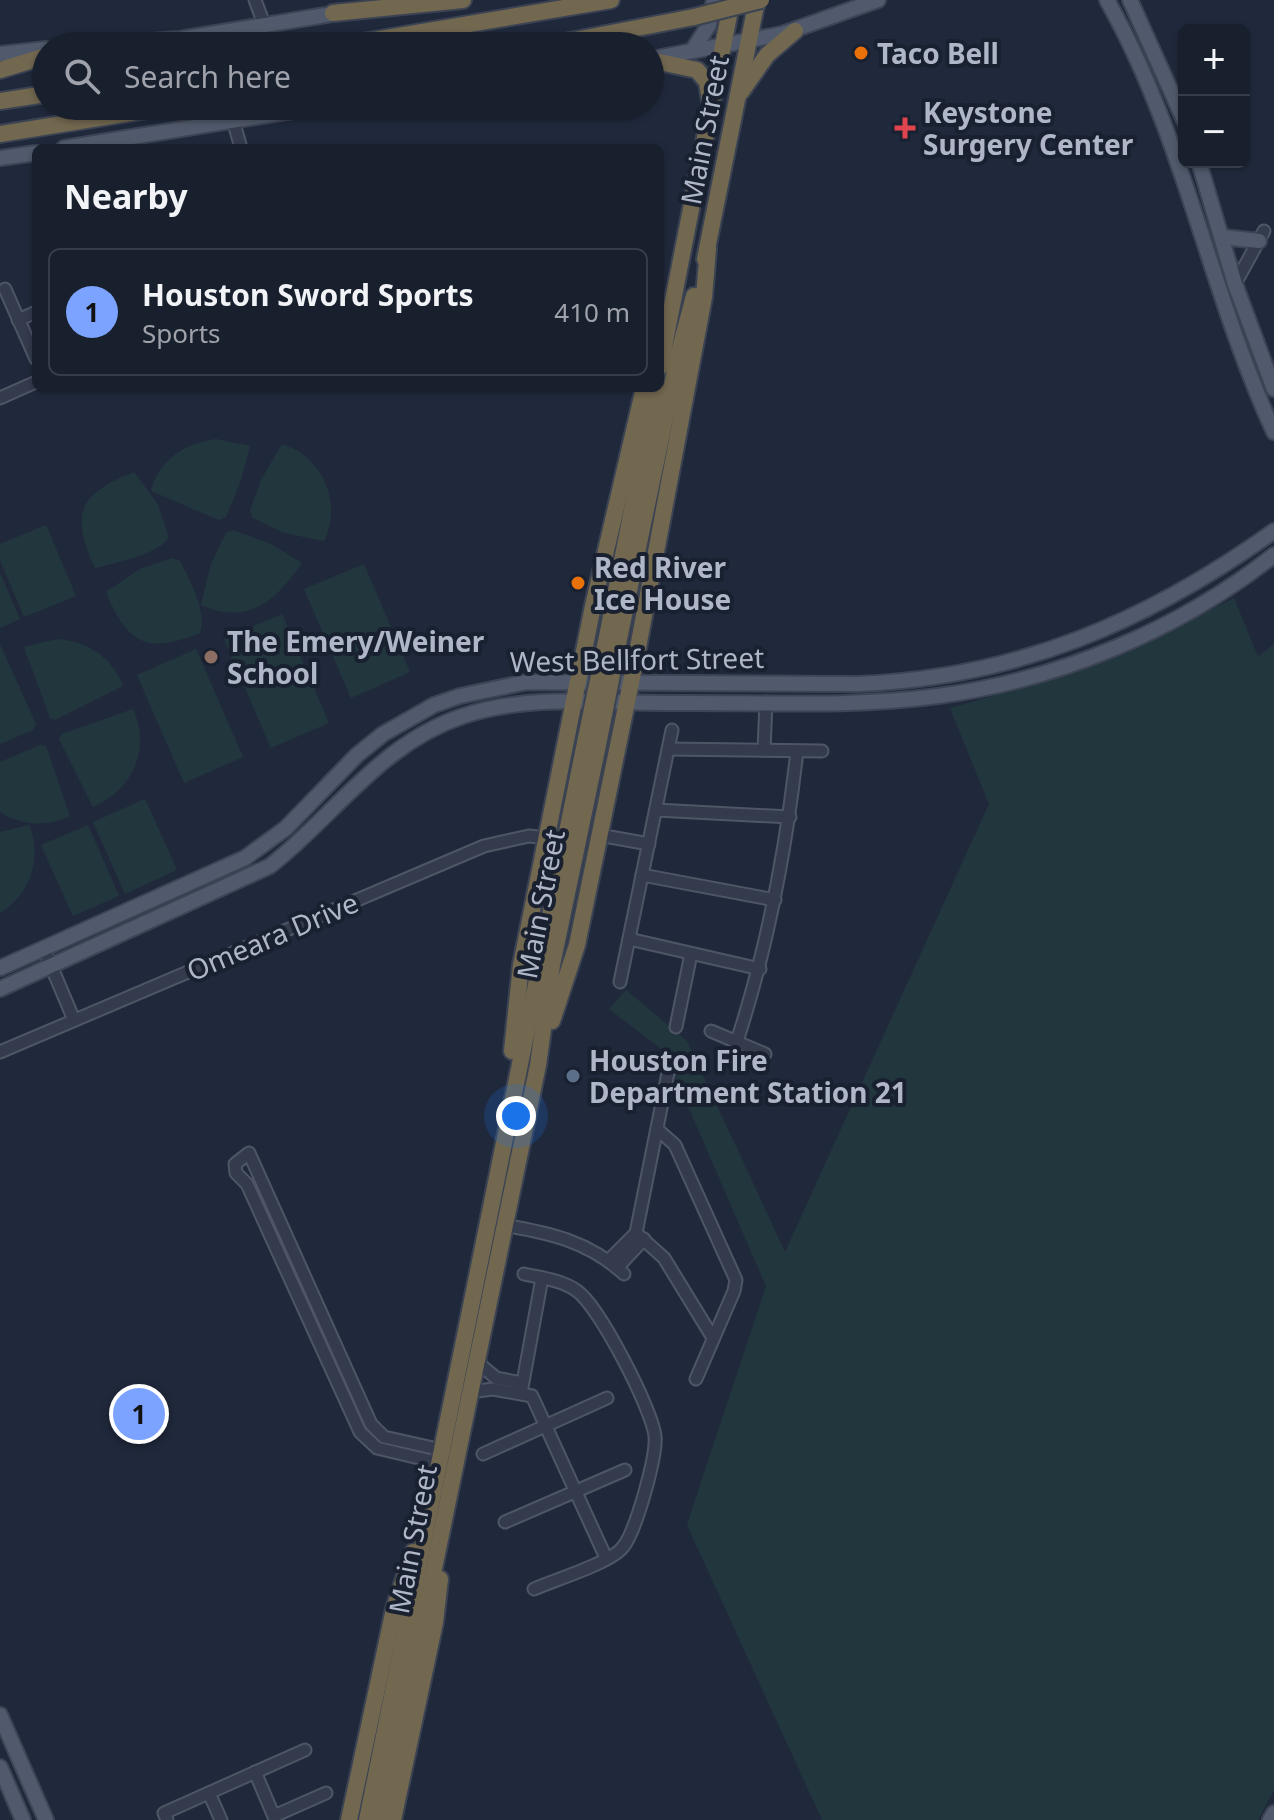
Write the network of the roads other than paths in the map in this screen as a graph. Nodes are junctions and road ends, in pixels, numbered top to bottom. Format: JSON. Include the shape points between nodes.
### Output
{"nodes":[{"id":1,"x":255,"y":0,"type":"edge"},
{"id":2,"x":417,"y":0,"type":"edge"},
{"id":3,"x":463,"y":0,"type":"edge"},
{"id":4,"x":611,"y":0,"type":"edge"},
{"id":5,"x":714,"y":0,"type":"edge"},
{"id":6,"x":732,"y":0,"type":"edge"},
{"id":7,"x":759,"y":0,"type":"edge"},
{"id":8,"x":878,"y":0,"type":"edge"},
{"id":9,"x":1107,"y":0,"type":"edge"},
{"id":10,"x":1130,"y":0,"type":"edge"},
{"id":11,"x":333,"y":13,"type":"junction"},
{"id":12,"x":694,"y":17,"type":"junction"},
{"id":13,"x":264,"y":24,"type":"junction"},
{"id":14,"x":795,"y":31,"type":"junction"},
{"id":15,"x":219,"y":32,"type":"edge"},
{"id":16,"x":422,"y":32,"type":"edge"},
{"id":17,"x":616,"y":32,"type":"edge"},
{"id":18,"x":651,"y":32,"type":"edge"},
{"id":19,"x":1147,"y":32,"type":"junction"},
{"id":20,"x":1130,"y":41,"type":"junction"},
{"id":21,"x":748,"y":43,"type":"junction"},
{"id":22,"x":722,"y":48,"type":"junction"},
{"id":23,"x":32,"y":51,"type":"edge"},
{"id":24,"x":692,"y":51,"type":"junction"},
{"id":25,"x":0,"y":54,"type":"edge"},
{"id":26,"x":664,"y":57,"type":"edge"},
{"id":27,"x":32,"y":60,"type":"edge"},
{"id":28,"x":664,"y":63,"type":"edge"},
{"id":29,"x":0,"y":70,"type":"edge"},
{"id":30,"x":32,"y":96,"type":"edge"},
{"id":31,"x":737,"y":97,"type":"junction"},
{"id":32,"x":0,"y":101,"type":"edge"},
{"id":33,"x":1178,"y":106,"type":"edge"},
{"id":34,"x":712,"y":107,"type":"junction"},
{"id":35,"x":86,"y":120,"type":"edge"},
{"id":36,"x":233,"y":120,"type":"joint"},
{"id":37,"x":0,"y":134,"type":"edge"},
{"id":38,"x":88,"y":144,"type":"edge"},
{"id":39,"x":240,"y":144,"type":"edge"},
{"id":40,"x":32,"y":154,"type":"edge"},
{"id":41,"x":0,"y":158,"type":"edge"},
{"id":42,"x":1191,"y":168,"type":"edge"},
{"id":43,"x":1200,"y":168,"type":"edge"},
{"id":44,"x":1180,"y":177,"type":"junction"},
{"id":45,"x":685,"y":236,"type":"junction"},
{"id":46,"x":1262,"y":236,"type":"joint"},
{"id":47,"x":1222,"y":237,"type":"junction"},
{"id":48,"x":708,"y":249,"type":"junction"},
{"id":49,"x":1235,"y":284,"type":"junction"},
{"id":50,"x":5,"y":289,"type":"dead end"},
{"id":51,"x":1219,"y":290,"type":"junction"},
{"id":52,"x":664,"y":302,"type":"edge"},
{"id":53,"x":32,"y":314,"type":"edge"},
{"id":54,"x":18,"y":320,"type":"junction"},
{"id":55,"x":664,"y":346,"type":"edge"},
{"id":56,"x":32,"y":350,"type":"edge"},
{"id":57,"x":32,"y":386,"type":"edge"},
{"id":58,"x":1274,"y":389,"type":"edge"},
{"id":59,"x":643,"y":392,"type":"edge"},
{"id":60,"x":655,"y":392,"type":"edge"},
{"id":61,"x":0,"y":398,"type":"edge"},
{"id":62,"x":1274,"y":432,"type":"edge"},
{"id":63,"x":1274,"y":531,"type":"edge"},
{"id":64,"x":1274,"y":555,"type":"edge"},
{"id":65,"x":1189,"y":588,"type":"junction"},
{"id":66,"x":1201,"y":605,"type":"junction"},
{"id":67,"x":1097,"y":633,"type":"junction"},
{"id":68,"x":588,"y":634,"type":"junction"},
{"id":69,"x":613,"y":638,"type":"junction"},
{"id":70,"x":1103,"y":652,"type":"junction"},
{"id":71,"x":637,"y":653,"type":"junction"},
{"id":72,"x":579,"y":681,"type":"junction"},
{"id":73,"x":902,"y":682,"type":"junction"},
{"id":74,"x":631,"y":683,"type":"junction"},
{"id":75,"x":767,"y":683,"type":"junction"},
{"id":76,"x":902,"y":700,"type":"junction"},
{"id":77,"x":575,"y":702,"type":"junction"},
{"id":78,"x":766,"y":702,"type":"junction"},
{"id":79,"x":627,"y":703,"type":"junction"},
{"id":80,"x":434,"y":705,"type":"junction"},
{"id":81,"x":441,"y":724,"type":"junction"},
{"id":82,"x":672,"y":730,"type":"dead end"},
{"id":83,"x":569,"y":731,"type":"junction"},
{"id":84,"x":592,"y":744,"type":"junction"},
{"id":85,"x":618,"y":744,"type":"junction"},
{"id":86,"x":668,"y":749,"type":"junction"},
{"id":87,"x":764,"y":750,"type":"junction"},
{"id":88,"x":797,"y":751,"type":"junction"},
{"id":89,"x":822,"y":751,"type":"dead end"},
{"id":90,"x":328,"y":786,"type":"junction"},
{"id":91,"x":343,"y":799,"type":"junction"},
{"id":92,"x":656,"y":810,"type":"junction"},
{"id":93,"x":790,"y":817,"type":"junction"},
{"id":94,"x":600,"y":831,"type":"junction"},
{"id":95,"x":547,"y":838,"type":"junction"},
{"id":96,"x":649,"y":841,"type":"junction"},
{"id":97,"x":222,"y":869,"type":"junction"},
{"id":98,"x":642,"y":875,"type":"junction"},
{"id":99,"x":230,"y":887,"type":"junction"},
{"id":100,"x":775,"y":900,"type":"junction"},
{"id":101,"x":629,"y":939,"type":"junction"},
{"id":102,"x":44,"y":949,"type":"junction"},
{"id":103,"x":691,"y":954,"type":"junction"},
{"id":104,"x":51,"y":966,"type":"junction"},
{"id":105,"x":0,"y":968,"type":"edge"},
{"id":106,"x":760,"y":969,"type":"junction"},
{"id":107,"x":620,"y":982,"type":"dead end"},
{"id":108,"x":0,"y":989,"type":"edge"},
{"id":109,"x":74,"y":1020,"type":"junction"},
{"id":110,"x":676,"y":1027,"type":"dead end"},
{"id":111,"x":711,"y":1031,"type":"dead end"},
{"id":112,"x":737,"y":1041,"type":"junction"},
{"id":113,"x":0,"y":1052,"type":"edge"},
{"id":114,"x":765,"y":1054,"type":"dead end"},
{"id":115,"x":538,"y":1065,"type":"junction"},
{"id":116,"x":668,"y":1073,"type":"dead end"},
{"id":117,"x":657,"y":1129,"type":"junction"},
{"id":118,"x":501,"y":1156,"type":"junction"},
{"id":119,"x":268,"y":1196,"type":"junction"},
{"id":120,"x":255,"y":1201,"type":"junction"},
{"id":121,"x":503,"y":1225,"type":"junction"},
{"id":122,"x":640,"y":1236,"type":"junction"},
{"id":123,"x":524,"y":1274,"type":"dead end"},
{"id":124,"x":542,"y":1278,"type":"junction"},
{"id":125,"x":312,"y":1293,"type":"junction"},
{"id":126,"x":300,"y":1298,"type":"junction"},
{"id":127,"x":713,"y":1338,"type":"junction"},
{"id":128,"x":476,"y":1361,"type":"junction"},
{"id":129,"x":696,"y":1379,"type":"dead end"},
{"id":130,"x":502,"y":1385,"type":"junction"},
{"id":131,"x":522,"y":1388,"type":"junction"},
{"id":132,"x":469,"y":1392,"type":"junction"},
{"id":133,"x":607,"y":1398,"type":"dead end"},
{"id":134,"x":362,"y":1404,"type":"junction"},
{"id":135,"x":350,"y":1410,"type":"junction"},
{"id":136,"x":547,"y":1425,"type":"junction"},
{"id":137,"x":483,"y":1454,"type":"dead end"},
{"id":138,"x":445,"y":1461,"type":"junction"},
{"id":139,"x":625,"y":1470,"type":"dead end"},
{"id":140,"x":436,"y":1482,"type":"junction"},
{"id":141,"x":577,"y":1491,"type":"junction"},
{"id":142,"x":505,"y":1522,"type":"dead end"},
{"id":143,"x":606,"y":1558,"type":"junction"},
{"id":144,"x":534,"y":1589,"type":"dead end"},
{"id":145,"x":0,"y":1715,"type":"edge"},
{"id":146,"x":305,"y":1750,"type":"dead end"},
{"id":147,"x":19,"y":1760,"type":"junction"},
{"id":148,"x":0,"y":1768,"type":"edge"},
{"id":149,"x":255,"y":1772,"type":"junction"},
{"id":150,"x":209,"y":1793,"type":"junction"},
{"id":151,"x":326,"y":1793,"type":"dead end"},
{"id":152,"x":1274,"y":1813,"type":"edge"},
{"id":153,"x":275,"y":1818,"type":"edge"},
{"id":154,"x":23,"y":1820,"type":"edge"},
{"id":155,"x":46,"y":1820,"type":"edge"},
{"id":156,"x":167,"y":1820,"type":"edge"},
{"id":157,"x":221,"y":1820,"type":"edge"},
{"id":158,"x":349,"y":1820,"type":"edge"},
{"id":159,"x":367,"y":1820,"type":"edge"},
{"id":160,"x":382,"y":1820,"type":"edge"},
{"id":161,"x":393,"y":1820,"type":"edge"},
{"id":162,"x":1270,"y":1820,"type":"edge"}],
"edges":[{"from":1,"to":13,"type":"street"},
{"from":2,"to":11,"type":"main road"},
{"from":3,"to":11,"type":"highway"},
{"from":4,"to":16,"type":"highway"},
{"from":5,"to":24,"type":"main road","via":[[709,25]]},
{"from":6,"to":22,"type":"highway","name":"Main Street"},
{"from":7,"to":12,"type":"highway","bridge":true},
{"from":7,"to":21,"type":"highway","name":"Main Street"},
{"from":8,"to":14,"type":"main road"},
{"from":9,"to":20,"type":"main road"},
{"from":10,"to":19,"type":"main road"},
{"from":11,"to":13,"type":"main road"},
{"from":12,"to":17,"type":"highway"},
{"from":12,"to":18,"type":"highway"},
{"from":13,"to":15,"type":"main road"},
{"from":14,"to":21,"type":"main road"},
{"from":14,"to":31,"type":"highway","via":[[767,55]]},
{"from":19,"to":20,"type":"main road"},
{"from":19,"to":33,"type":"main road"},
{"from":20,"to":44,"type":"main road"},
{"from":21,"to":22,"type":"main road"},
{"from":21,"to":31,"type":"highway","name":"Main Street"},
{"from":22,"to":24,"type":"main road"},
{"from":22,"to":34,"type":"highway","name":"Main Street"},
{"from":23,"to":25,"type":"main road"},
{"from":24,"to":26,"type":"main road"},
{"from":27,"to":29,"type":"highway"},
{"from":28,"to":34,"type":"highway","via":[[697,70],[707,82]]},
{"from":30,"to":32,"type":"highway"},
{"from":31,"to":48,"type":"highway","name":"Main Street"},
{"from":34,"to":45,"type":"highway","name":"Main Street"},
{"from":35,"to":37,"type":"highway"},
{"from":36,"to":38,"type":"main road"},
{"from":36,"to":39,"type":"street"},
{"from":40,"to":41,"type":"main road"},
{"from":42,"to":44,"type":"main road"},
{"from":43,"to":47,"type":"main road"},
{"from":44,"to":51,"type":"main road"},
{"from":45,"to":52,"type":"highway"},
{"from":45,"to":55,"type":"highway","name":"Main Street"},
{"from":46,"to":47,"type":"main road"},
{"from":46,"to":49,"type":"street"},
{"from":47,"to":49,"type":"main road"},
{"from":48,"to":69,"type":"highway","name":"Main Street"},
{"from":48,"to":71,"type":"highway","via":[[704,297]]},
{"from":49,"to":51,"type":"main road"},
{"from":49,"to":58,"type":"main road"},
{"from":50,"to":54,"type":"street"},
{"from":51,"to":62,"type":"main road","via":[[1244,368]]},
{"from":53,"to":54,"type":"street"},
{"from":54,"to":56,"type":"street"},
{"from":57,"to":61,"type":"street","via":[[26,393]]},
{"from":59,"to":68,"type":"highway"},
{"from":60,"to":69,"type":"highway","name":"Main Street"},
{"from":63,"to":65,"type":"main road","name":"West Bellfort Street"},
{"from":64,"to":66,"type":"main road","name":"West Bellfort Street"},
{"from":65,"to":66,"type":"main road"},
{"from":65,"to":67,"type":"main road","name":"West Bellfort Street"},
{"from":66,"to":70,"type":"main road","name":"West Bellfort Street"},
{"from":67,"to":70,"type":"main road"},
{"from":67,"to":73,"type":"main road","name":"West Bellfort Street","via":[[977,670]]},
{"from":68,"to":71,"type":"highway","via":[[598,656],[626,661]]},
{"from":68,"to":72,"type":"highway"},
{"from":69,"to":84,"type":"highway","name":"Main Street","bridge":true},
{"from":70,"to":76,"type":"main road","name":"West Bellfort Street","via":[[1004,684]]},
{"from":71,"to":74,"type":"highway"},
{"from":72,"to":74,"type":"main road","name":"West Bellfort Street"},
{"from":72,"to":77,"type":"highway"},
{"from":72,"to":80,"type":"main road","name":"West Bellfort Street","via":[[493,687]]},
{"from":73,"to":75,"type":"main road","name":"West Bellfort Street"},
{"from":73,"to":76,"type":"main road"},
{"from":74,"to":75,"type":"main road","name":"West Bellfort Street"},
{"from":74,"to":79,"type":"highway"},
{"from":75,"to":78,"type":"main road"},
{"from":76,"to":78,"type":"main road","name":"West Bellfort Street"},
{"from":77,"to":79,"type":"main road","name":"West Bellfort Street"},
{"from":77,"to":81,"type":"main road","name":"West Bellfort Street","via":[[497,707]]},
{"from":77,"to":83,"type":"highway"},
{"from":78,"to":79,"type":"main road","name":"West Bellfort Street"},
{"from":78,"to":87,"type":"street"},
{"from":79,"to":85,"type":"highway"},
{"from":80,"to":81,"type":"main road"},
{"from":80,"to":90,"type":"main road","name":"West Bellfort Street","via":[[383,734]]},
{"from":81,"to":91,"type":"main road","name":"West Bellfort Street","via":[[384,759]]},
{"from":82,"to":86,"type":"street"},
{"from":83,"to":85,"type":"highway","via":[[586,722],[608,726]]},
{"from":83,"to":95,"type":"highway"},
{"from":84,"to":115,"type":"highway","name":"Main Street"},
{"from":84,"to":118,"type":"highway","name":"Main Street"},
{"from":85,"to":94,"type":"highway"},
{"from":86,"to":87,"type":"street"},
{"from":86,"to":92,"type":"street"},
{"from":87,"to":88,"type":"street"},
{"from":88,"to":89,"type":"street"},
{"from":88,"to":93,"type":"street"},
{"from":90,"to":91,"type":"main road"},
{"from":90,"to":97,"type":"main road","name":"West Bellfort Street","via":[[266,844]]},
{"from":91,"to":99,"type":"main road","name":"West Bellfort Street","via":[[278,859]]},
{"from":92,"to":93,"type":"street"},
{"from":92,"to":96,"type":"street"},
{"from":93,"to":100,"type":"street"},
{"from":94,"to":96,"type":"street"},
{"from":94,"to":115,"type":"highway","via":[[577,945]]},
{"from":95,"to":109,"type":"street","name":"Omeara Drive","via":[[529,836],[480,848]]},
{"from":95,"to":118,"type":"highway","via":[[521,965]]},
{"from":96,"to":98,"type":"street"},
{"from":97,"to":99,"type":"main road"},
{"from":97,"to":102,"type":"main road","name":"West Bellfort Street"},
{"from":98,"to":100,"type":"street"},
{"from":98,"to":101,"type":"street"},
{"from":99,"to":104,"type":"main road","name":"West Bellfort Street"},
{"from":100,"to":106,"type":"street"},
{"from":101,"to":103,"type":"street"},
{"from":101,"to":107,"type":"street"},
{"from":102,"to":104,"type":"street"},
{"from":102,"to":105,"type":"main road","name":"West Bellfort Street"},
{"from":103,"to":106,"type":"street"},
{"from":103,"to":110,"type":"street"},
{"from":104,"to":108,"type":"main road","name":"West Bellfort Street"},
{"from":104,"to":109,"type":"street"},
{"from":106,"to":112,"type":"street"},
{"from":109,"to":113,"type":"street","name":"Omeara Drive"},
{"from":111,"to":112,"type":"street"},
{"from":112,"to":114,"type":"street"},
{"from":115,"to":121,"type":"highway","name":"Main Street"},
{"from":116,"to":117,"type":"street"},
{"from":117,"to":122,"type":"street"},
{"from":117,"to":127,"type":"street","via":[[675,1145],[736,1280]]},
{"from":118,"to":138,"type":"highway","name":"Main Street"},
{"from":119,"to":120,"type":"street"},
{"from":119,"to":120,"type":"street","via":[[249,1153],[238,1158],[235,1168]]},
{"from":119,"to":125,"type":"street"},
{"from":120,"to":126,"type":"street"},
{"from":121,"to":122,"type":"street","via":[[568,1238],[617,1267]]},
{"from":121,"to":128,"type":"highway","name":"Main Street"},
{"from":122,"to":127,"type":"street","via":[[664,1258]]},
{"from":123,"to":124,"type":"street"},
{"from":124,"to":131,"type":"street"},
{"from":124,"to":143,"type":"street","via":[[576,1289],[595,1309],[653,1425],[652,1470],[625,1545]]},
{"from":125,"to":126,"type":"street"},
{"from":125,"to":134,"type":"street"},
{"from":126,"to":135,"type":"street"},
{"from":127,"to":129,"type":"street"},
{"from":128,"to":130,"type":"street"},
{"from":128,"to":132,"type":"highway","name":"Main Street"},
{"from":130,"to":131,"type":"street"},
{"from":130,"to":132,"type":"street"},
{"from":131,"to":136,"type":"street"},
{"from":132,"to":138,"type":"highway","name":"Main Street"},
{"from":133,"to":136,"type":"street"},
{"from":134,"to":135,"type":"street"},
{"from":134,"to":138,"type":"street","via":[[384,1437]]},
{"from":135,"to":138,"type":"street","via":[[360,1432],[377,1448]]},
{"from":136,"to":137,"type":"street"},
{"from":136,"to":141,"type":"street"},
{"from":138,"to":140,"type":"highway","name":"Main Street"},
{"from":138,"to":160,"type":"highway","name":"Main Street"},
{"from":138,"to":161,"type":"highway","via":[[435,1622]]},
{"from":139,"to":141,"type":"street"},
{"from":140,"to":158,"type":"highway","via":[[394,1609]]},
{"from":140,"to":159,"type":"highway","name":"Main Street"},
{"from":141,"to":142,"type":"street"},
{"from":141,"to":143,"type":"street"},
{"from":143,"to":144,"type":"street"},
{"from":145,"to":147,"type":"main road"},
{"from":146,"to":149,"type":"street"},
{"from":147,"to":148,"type":"street"},
{"from":147,"to":155,"type":"main road"},
{"from":148,"to":154,"type":"main road"},
{"from":149,"to":150,"type":"street"},
{"from":149,"to":153,"type":"street"},
{"from":150,"to":156,"type":"street","via":[[164,1813]]},
{"from":150,"to":157,"type":"street"},
{"from":151,"to":153,"type":"street"},
{"from":152,"to":162,"type":"main road"}]}
